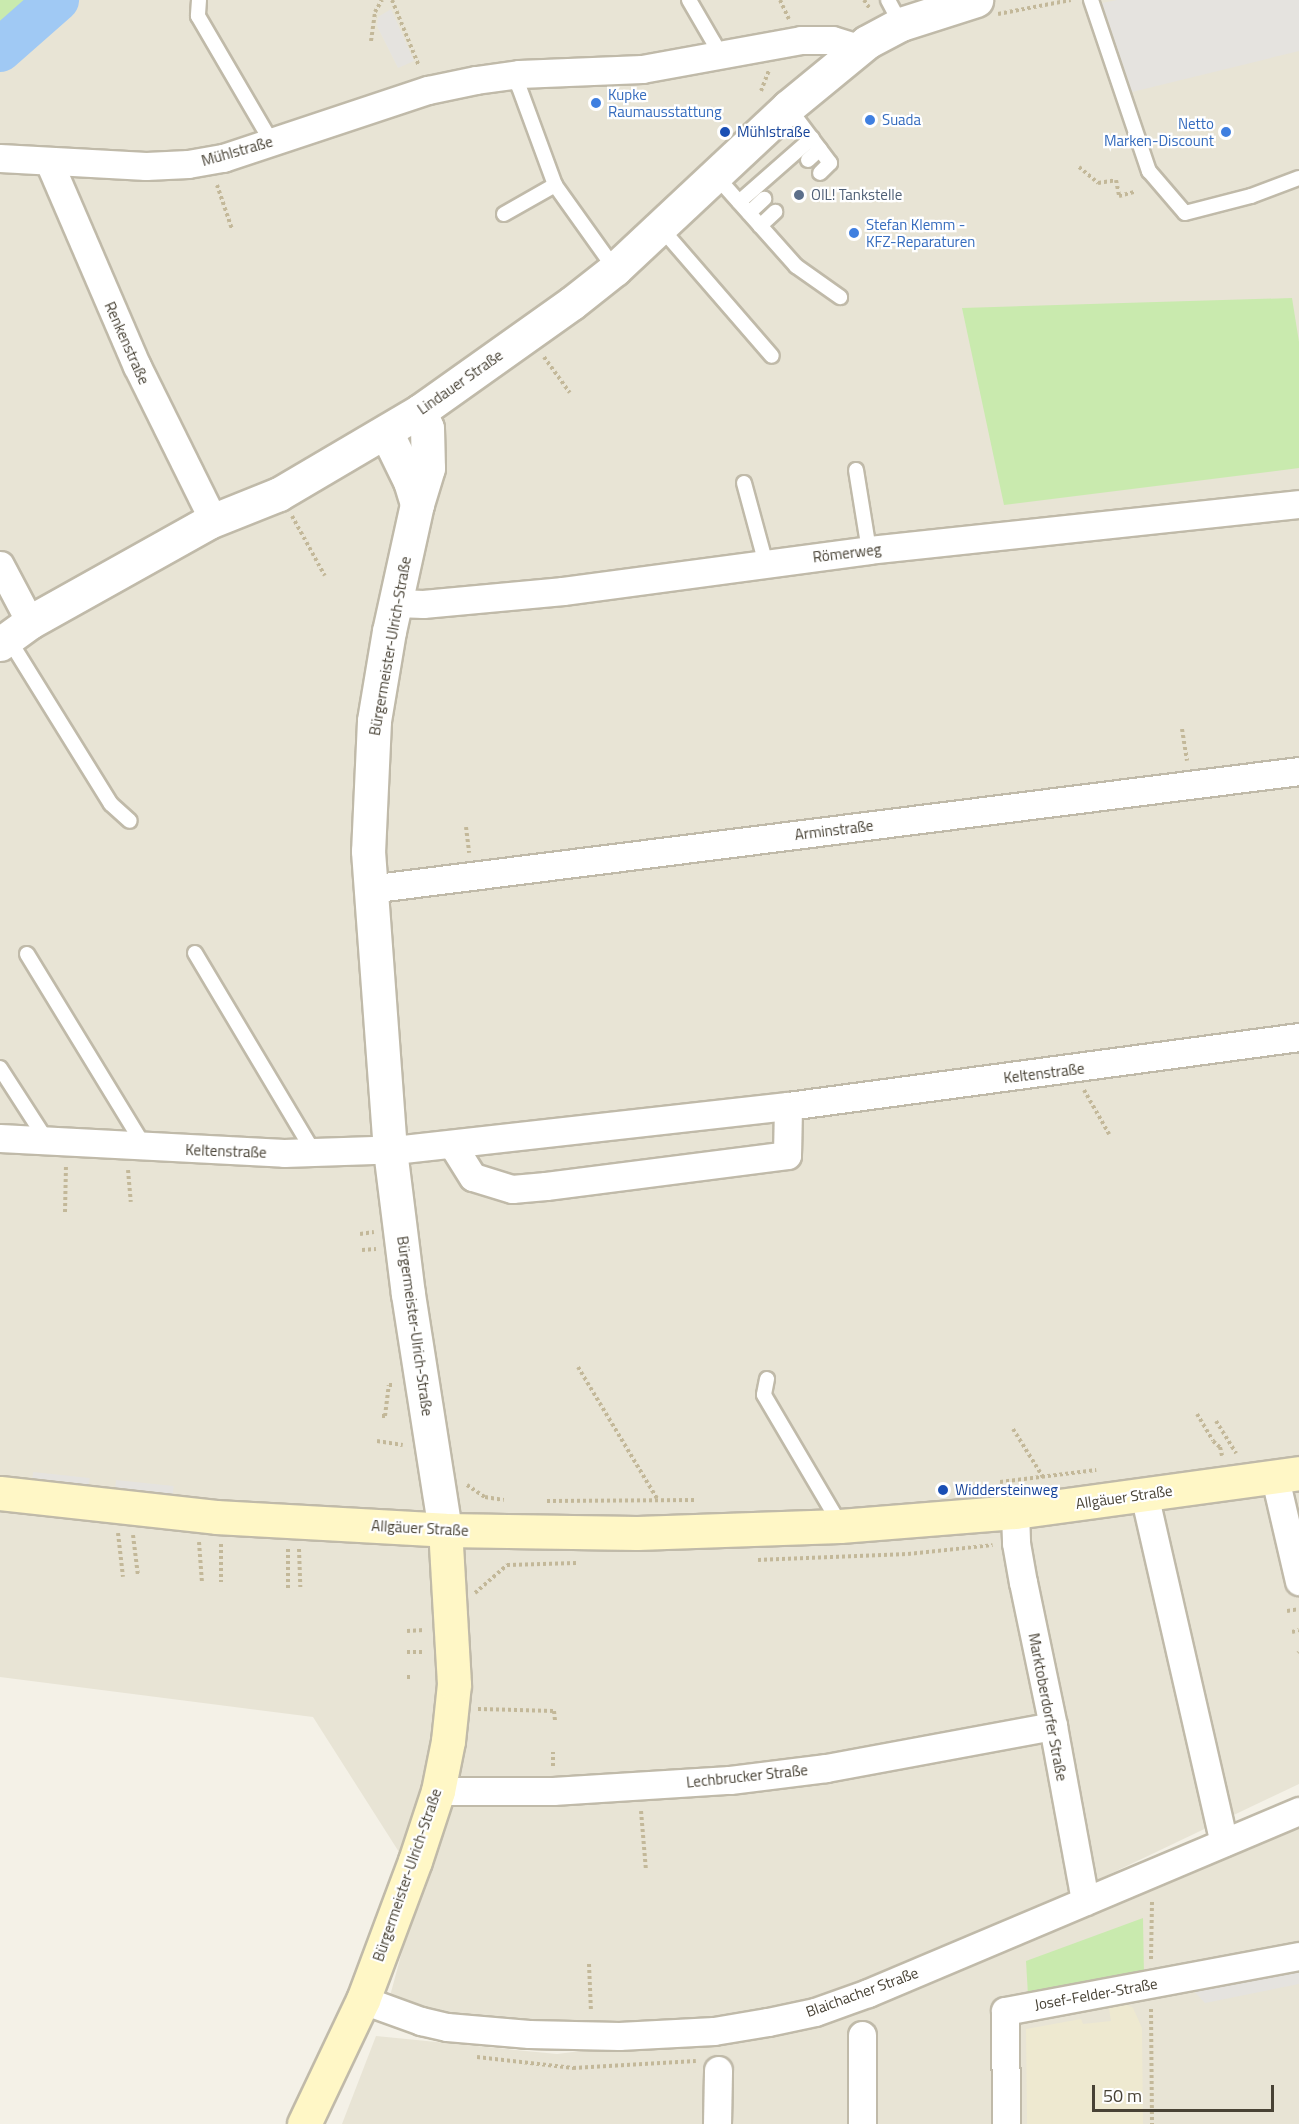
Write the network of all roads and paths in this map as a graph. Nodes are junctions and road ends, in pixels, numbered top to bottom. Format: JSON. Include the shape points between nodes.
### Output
{"nodes":[{"id":1,"x":199,"y":0,"type":"edge"},
{"id":2,"x":382,"y":0,"type":"edge"},
{"id":3,"x":392,"y":0,"type":"edge"},
{"id":4,"x":689,"y":0,"type":"edge"},
{"id":5,"x":1091,"y":0,"type":"edge"},
{"id":6,"x":967,"y":1,"type":"edge"},
{"id":7,"x":895,"y":12,"type":"edge"},
{"id":8,"x":371,"y":41,"type":"dead end"},
{"id":9,"x":863,"y":45,"type":"junction"},
{"id":10,"x":717,"y":57,"type":"junction"},
{"id":11,"x":772,"y":62,"type":"dead end"},
{"id":12,"x":519,"y":74,"type":"junction"},
{"id":13,"x":428,"y":90,"type":"junction"},
{"id":14,"x":757,"y":98,"type":"dead end"},
{"id":15,"x":788,"y":107,"type":"junction"},
{"id":16,"x":272,"y":141,"type":"junction"},
{"id":17,"x":816,"y":144,"type":"junction"},
{"id":18,"x":0,"y":158,"type":"edge"},
{"id":19,"x":210,"y":160,"type":"junction"},
{"id":20,"x":808,"y":160,"type":"dead end"},
{"id":21,"x":49,"y":162,"type":"junction"},
{"id":22,"x":1079,"y":167,"type":"dead end"},
{"id":23,"x":820,"y":173,"type":"dead end"},
{"id":24,"x":715,"y":175,"type":"junction"},
{"id":25,"x":1299,"y":178,"type":"edge"},
{"id":26,"x":555,"y":185,"type":"junction"},
{"id":27,"x":1134,"y":192,"type":"dead end"},
{"id":28,"x":764,"y":199,"type":"dead end"},
{"id":29,"x":744,"y":207,"type":"junction"},
{"id":30,"x":775,"y":212,"type":"dead end"},
{"id":31,"x":504,"y":214,"type":"dead end"},
{"id":32,"x":760,"y":226,"type":"junction"},
{"id":33,"x":661,"y":228,"type":"junction"},
{"id":34,"x":232,"y":229,"type":"dead end"},
{"id":35,"x":615,"y":269,"type":"junction"},
{"id":36,"x":840,"y":297,"type":"dead end"},
{"id":37,"x":529,"y":334,"type":"junction"},
{"id":38,"x":772,"y":356,"type":"dead end"},
{"id":39,"x":570,"y":393,"type":"dead end"},
{"id":40,"x":420,"y":411,"type":"junction"},
{"id":41,"x":386,"y":432,"type":"junction"},
{"id":42,"x":856,"y":470,"type":"dead end"},
{"id":43,"x":744,"y":483,"type":"dead end"},
{"id":44,"x":279,"y":494,"type":"junction"},
{"id":45,"x":417,"y":504,"type":"junction"},
{"id":46,"x":1299,"y":504,"type":"edge"},
{"id":47,"x":213,"y":520,"type":"junction"},
{"id":48,"x":869,"y":550,"type":"junction"},
{"id":49,"x":766,"y":564,"type":"junction"},
{"id":50,"x":0,"y":565,"type":"edge"},
{"id":51,"x":325,"y":576,"type":"dead end"},
{"id":52,"x":396,"y":603,"type":"junction"},
{"id":53,"x":13,"y":634,"type":"edge"},
{"id":54,"x":1182,"y":729,"type":"dead end"},
{"id":55,"x":1299,"y":771,"type":"edge"},
{"id":56,"x":1190,"y":785,"type":"junction"},
{"id":57,"x":130,"y":821,"type":"dead end"},
{"id":58,"x":369,"y":889,"type":"junction"},
{"id":59,"x":195,"y":953,"type":"dead end"},
{"id":60,"x":27,"y":954,"type":"dead end"},
{"id":61,"x":1299,"y":1037,"type":"edge"},
{"id":62,"x":0,"y":1068,"type":"edge"},
{"id":63,"x":1072,"y":1070,"type":"junction"},
{"id":64,"x":788,"y":1106,"type":"junction"},
{"id":65,"x":1109,"y":1134,"type":"dead end"},
{"id":66,"x":0,"y":1138,"type":"edge"},
{"id":67,"x":57,"y":1142,"type":"junction"},
{"id":68,"x":452,"y":1144,"type":"junction"},
{"id":69,"x":135,"y":1147,"type":"junction"},
{"id":70,"x":390,"y":1150,"type":"junction"},
{"id":71,"x":314,"y":1153,"type":"junction"},
{"id":72,"x":130,"y":1202,"type":"dead end"},
{"id":73,"x":65,"y":1212,"type":"dead end"},
{"id":74,"x":578,"y":1367,"type":"dead end"},
{"id":75,"x":767,"y":1379,"type":"dead end"},
{"id":76,"x":1197,"y":1414,"type":"dead end"},
{"id":77,"x":1216,"y":1421,"type":"dead end"},
{"id":78,"x":1013,"y":1429,"type":"dead end"},
{"id":79,"x":377,"y":1440,"type":"dead end"},
{"id":80,"x":414,"y":1447,"type":"dead end"},
{"id":81,"x":1210,"y":1456,"type":"dead end"},
{"id":82,"x":1235,"y":1464,"type":"junction"},
{"id":83,"x":1098,"y":1470,"type":"dead end"},
{"id":84,"x":1042,"y":1475,"type":"junction"},
{"id":85,"x":1287,"y":1475,"type":"edge"},
{"id":86,"x":462,"y":1477,"type":"dead end"},
{"id":87,"x":988,"y":1484,"type":"dead end"},
{"id":88,"x":0,"y":1493,"type":"edge"},
{"id":89,"x":1143,"y":1494,"type":"junction"},
{"id":90,"x":515,"y":1500,"type":"dead end"},
{"id":91,"x":702,"y":1500,"type":"dead end"},
{"id":92,"x":538,"y":1501,"type":"dead end"},
{"id":93,"x":1059,"y":1506,"type":"junction"},
{"id":94,"x":122,"y":1507,"type":"junction"},
{"id":95,"x":1015,"y":1512,"type":"junction"},
{"id":96,"x":209,"y":1516,"type":"junction"},
{"id":97,"x":660,"y":1516,"type":"junction"},
{"id":98,"x":293,"y":1521,"type":"junction"},
{"id":99,"x":840,"y":1526,"type":"junction"},
{"id":100,"x":445,"y":1530,"type":"junction"},
{"id":101,"x":138,"y":1576,"type":"dead end"},
{"id":102,"x":123,"y":1577,"type":"dead end"},
{"id":103,"x":1299,"y":1581,"type":"edge"},
{"id":104,"x":221,"y":1582,"type":"dead end"},
{"id":105,"x":202,"y":1583,"type":"dead end"},
{"id":106,"x":300,"y":1587,"type":"dead end"},
{"id":107,"x":288,"y":1588,"type":"dead end"},
{"id":108,"x":1299,"y":1608,"type":"edge"},
{"id":109,"x":1287,"y":1611,"type":"dead end"},
{"id":110,"x":1299,"y":1630,"type":"edge"},
{"id":111,"x":1292,"y":1632,"type":"dead end"},
{"id":112,"x":452,"y":1708,"type":"junction"},
{"id":113,"x":555,"y":1721,"type":"dead end"},
{"id":114,"x":1053,"y":1726,"type":"junction"},
{"id":115,"x":639,"y":1786,"type":"junction"},
{"id":116,"x":438,"y":1791,"type":"junction"},
{"id":117,"x":1299,"y":1811,"type":"edge"},
{"id":118,"x":1224,"y":1842,"type":"junction"},
{"id":119,"x":646,"y":1870,"type":"dead end"},
{"id":120,"x":1152,"y":1873,"type":"junction"},
{"id":121,"x":1084,"y":1901,"type":"junction"},
{"id":122,"x":1299,"y":1956,"type":"edge"},
{"id":123,"x":589,"y":1964,"type":"dead end"},
{"id":124,"x":1151,"y":1984,"type":"junction"},
{"id":125,"x":363,"y":2000,"type":"junction"},
{"id":126,"x":592,"y":2035,"type":"junction"},
{"id":127,"x":862,"y":2035,"type":"dead end"},
{"id":128,"x":718,"y":2070,"type":"dead end"},
{"id":129,"x":304,"y":2124,"type":"edge"},
{"id":130,"x":717,"y":2124,"type":"edge"},
{"id":131,"x":862,"y":2124,"type":"edge"},
{"id":132,"x":1006,"y":2124,"type":"edge"},
{"id":133,"x":1152,"y":2124,"type":"edge"}],
"edges":[{"from":1,"to":16,"type":"lane","via":[[198,16]]},
{"from":2,"to":8,"type":"path","via":[[375,12]]},
{"from":3,"to":13,"type":"path"},
{"from":4,"to":10,"type":"lane","via":[[714,43]]},
{"from":5,"to":25,"type":"lane","via":[[1149,171],[1185,213],[1251,196]]},
{"from":6,"to":7,"type":"street","name":"Lindauer Straße"},
{"from":7,"to":9,"type":"street","name":"Lindauer Straße"},
{"from":9,"to":10,"type":"street","name":"Mühlstraße","via":[[801,40]]},
{"from":9,"to":15,"type":"street","name":"Lindauer Straße"},
{"from":10,"to":12,"type":"street","name":"Mühlstraße","via":[[642,69]]},
{"from":11,"to":14,"type":"path"},
{"from":12,"to":13,"type":"street","name":"Mühlstraße"},
{"from":12,"to":26,"type":"lane","via":[[519,87]]},
{"from":13,"to":16,"type":"street","name":"Mühlstraße"},
{"from":15,"to":17,"type":"lane"},
{"from":15,"to":24,"type":"street","name":"Lindauer Straße"},
{"from":16,"to":19,"type":"street","name":"Mühlstraße"},
{"from":17,"to":20,"type":"lane"},
{"from":17,"to":23,"type":"lane","via":[[831,164]]},
{"from":17,"to":29,"type":"lane"},
{"from":18,"to":21,"type":"street","name":"Mühlstraße"},
{"from":19,"to":21,"type":"street","name":"Mühlstraße","via":[[146,166]]},
{"from":19,"to":34,"type":"path"},
{"from":21,"to":47,"type":"street","name":"Renkenstraße","via":[[137,366]]},
{"from":22,"to":27,"type":"path","via":[[1098,183],[1116,180],[1119,196]]},
{"from":24,"to":29,"type":"lane"},
{"from":24,"to":33,"type":"street","name":"Lindauer Straße"},
{"from":26,"to":31,"type":"lane"},
{"from":26,"to":35,"type":"lane"},
{"from":28,"to":29,"type":"lane"},
{"from":29,"to":32,"type":"lane"},
{"from":30,"to":32,"type":"lane"},
{"from":32,"to":36,"type":"lane","via":[[796,266]]},
{"from":33,"to":35,"type":"street","name":"Lindauer Straße"},
{"from":33,"to":38,"type":"lane"},
{"from":35,"to":37,"type":"street","name":"Lindauer Straße"},
{"from":37,"to":39,"type":"path"},
{"from":37,"to":40,"type":"street","name":"Lindauer Straße"},
{"from":40,"to":41,"type":"street","name":"Lindauer Straße"},
{"from":40,"to":45,"type":"street","name":"Bürgermeister-Ulrich-Straße","via":[[429,446],[428,468]]},
{"from":41,"to":44,"type":"street","name":"Lindauer Straße"},
{"from":41,"to":45,"type":"street"},
{"from":42,"to":48,"type":"lane"},
{"from":43,"to":49,"type":"lane"},
{"from":44,"to":47,"type":"street","name":"Lindauer Straße"},
{"from":44,"to":51,"type":"path"},
{"from":45,"to":52,"type":"street","name":"Bürgermeister-Ulrich-Straße"},
{"from":46,"to":48,"type":"street","name":"Römerweg"},
{"from":47,"to":53,"type":"street","name":"Lindauer Straße"},
{"from":48,"to":49,"type":"street","name":"Römerweg"},
{"from":49,"to":52,"type":"street","name":"Römerweg","via":[[563,591]]},
{"from":50,"to":53,"type":"street"},
{"from":52,"to":58,"type":"street","name":"Bürgermeister-Ulrich-Straße","via":[[373,731]]},
{"from":53,"to":57,"type":"lane","via":[[111,804]]},
{"from":54,"to":56,"type":"path"},
{"from":55,"to":56,"type":"street","name":"Arminstraße"},
{"from":56,"to":58,"type":"street","name":"Arminstraße"},
{"from":58,"to":70,"type":"street","name":"Bürgermeister-Ulrich-Straße"},
{"from":59,"to":71,"type":"lane"},
{"from":60,"to":69,"type":"lane"},
{"from":61,"to":63,"type":"street","name":"Keltenstraße"},
{"from":62,"to":67,"type":"lane"},
{"from":63,"to":64,"type":"street","name":"Keltenstraße"},
{"from":63,"to":65,"type":"path"},
{"from":64,"to":68,"type":"street","name":"Keltenstraße"},
{"from":64,"to":68,"type":"street","via":[[786,1155],[546,1186],[512,1189],[473,1177]]},
{"from":66,"to":67,"type":"street","name":"Keltenstraße"},
{"from":67,"to":69,"type":"street","name":"Keltenstraße"},
{"from":67,"to":73,"type":"path"},
{"from":68,"to":70,"type":"street","name":"Keltenstraße"},
{"from":69,"to":71,"type":"street","name":"Keltenstraße"},
{"from":69,"to":72,"type":"path"},
{"from":70,"to":71,"type":"street","name":"Keltenstraße"},
{"from":70,"to":100,"type":"street","name":"Bürgermeister-Ulrich-Straße"},
{"from":74,"to":97,"type":"path"},
{"from":75,"to":99,"type":"lane","via":[[764,1395]]},
{"from":76,"to":82,"type":"path","via":[[1213,1441]]},
{"from":77,"to":82,"type":"path"},
{"from":78,"to":84,"type":"path"},
{"from":79,"to":80,"type":"path"},
{"from":81,"to":82,"type":"path"},
{"from":82,"to":85,"type":"main road","name":"Allgäuer Straße"},
{"from":82,"to":89,"type":"main road","name":"Allgäuer Straße"},
{"from":83,"to":84,"type":"path"},
{"from":84,"to":87,"type":"path"},
{"from":84,"to":93,"type":"path"},
{"from":85,"to":103,"type":"street"},
{"from":86,"to":90,"type":"path","via":[[485,1497]]},
{"from":88,"to":94,"type":"main road","name":"Allgäuer Straße"},
{"from":89,"to":93,"type":"main road","name":"Allgäuer Straße"},
{"from":89,"to":118,"type":"street"},
{"from":91,"to":97,"type":"path"},
{"from":92,"to":97,"type":"path"},
{"from":93,"to":95,"type":"main road","name":"Allgäuer Straße"},
{"from":94,"to":96,"type":"main road","name":"Allgäuer Straße"},
{"from":94,"to":101,"type":"path"},
{"from":94,"to":102,"type":"path"},
{"from":95,"to":99,"type":"main road","name":"Allgäuer Straße"},
{"from":95,"to":114,"type":"street","name":"Marktoberdorfer Straße","via":[[1016,1543]]},
{"from":96,"to":98,"type":"main road","name":"Allgäuer Straße"},
{"from":96,"to":104,"type":"path"},
{"from":96,"to":105,"type":"path"},
{"from":97,"to":99,"type":"main road","name":"Allgäuer Straße"},
{"from":97,"to":100,"type":"main road","name":"Allgäuer Straße"},
{"from":98,"to":100,"type":"main road","name":"Allgäuer Straße"},
{"from":98,"to":106,"type":"path"},
{"from":98,"to":107,"type":"path"},
{"from":100,"to":112,"type":"main road","name":"Bürgermeister-Ulrich-Straße","via":[[454,1652]]},
{"from":108,"to":109,"type":"path"},
{"from":110,"to":111,"type":"path"},
{"from":112,"to":113,"type":"path","via":[[554,1711]]},
{"from":112,"to":116,"type":"main road","name":"Bürgermeister-Ulrich-Straße"},
{"from":114,"to":115,"type":"street","name":"Lechbrucker Straße","via":[[826,1768]]},
{"from":114,"to":121,"type":"street","name":"Marktoberdorfer Straße"},
{"from":115,"to":116,"type":"street","name":"Lechbrucker Straße"},
{"from":115,"to":119,"type":"path"},
{"from":116,"to":125,"type":"main road","name":"Bürgermeister-Ulrich-Straße"},
{"from":117,"to":118,"type":"street","name":"Blaichacher Straße"},
{"from":118,"to":120,"type":"street","name":"Blaichacher Straße"},
{"from":120,"to":121,"type":"street","name":"Blaichacher Straße"},
{"from":120,"to":124,"type":"path"},
{"from":121,"to":126,"type":"street","name":"Blaichacher Straße","via":[[814,2012],[714,2031]]},
{"from":122,"to":124,"type":"street","name":"Josef-Felder-Straße"},
{"from":123,"to":126,"type":"path"},
{"from":124,"to":132,"type":"street","name":"Josef-Felder-Straße","via":[[1005,2011]]},
{"from":124,"to":133,"type":"path"},
{"from":125,"to":126,"type":"street","name":"Blaichacher Straße","via":[[447,2027]]},
{"from":125,"to":129,"type":"main road","name":"Bürgermeister-Ulrich-Straße"},
{"from":127,"to":131,"type":"street"},
{"from":128,"to":130,"type":"street"}]}
